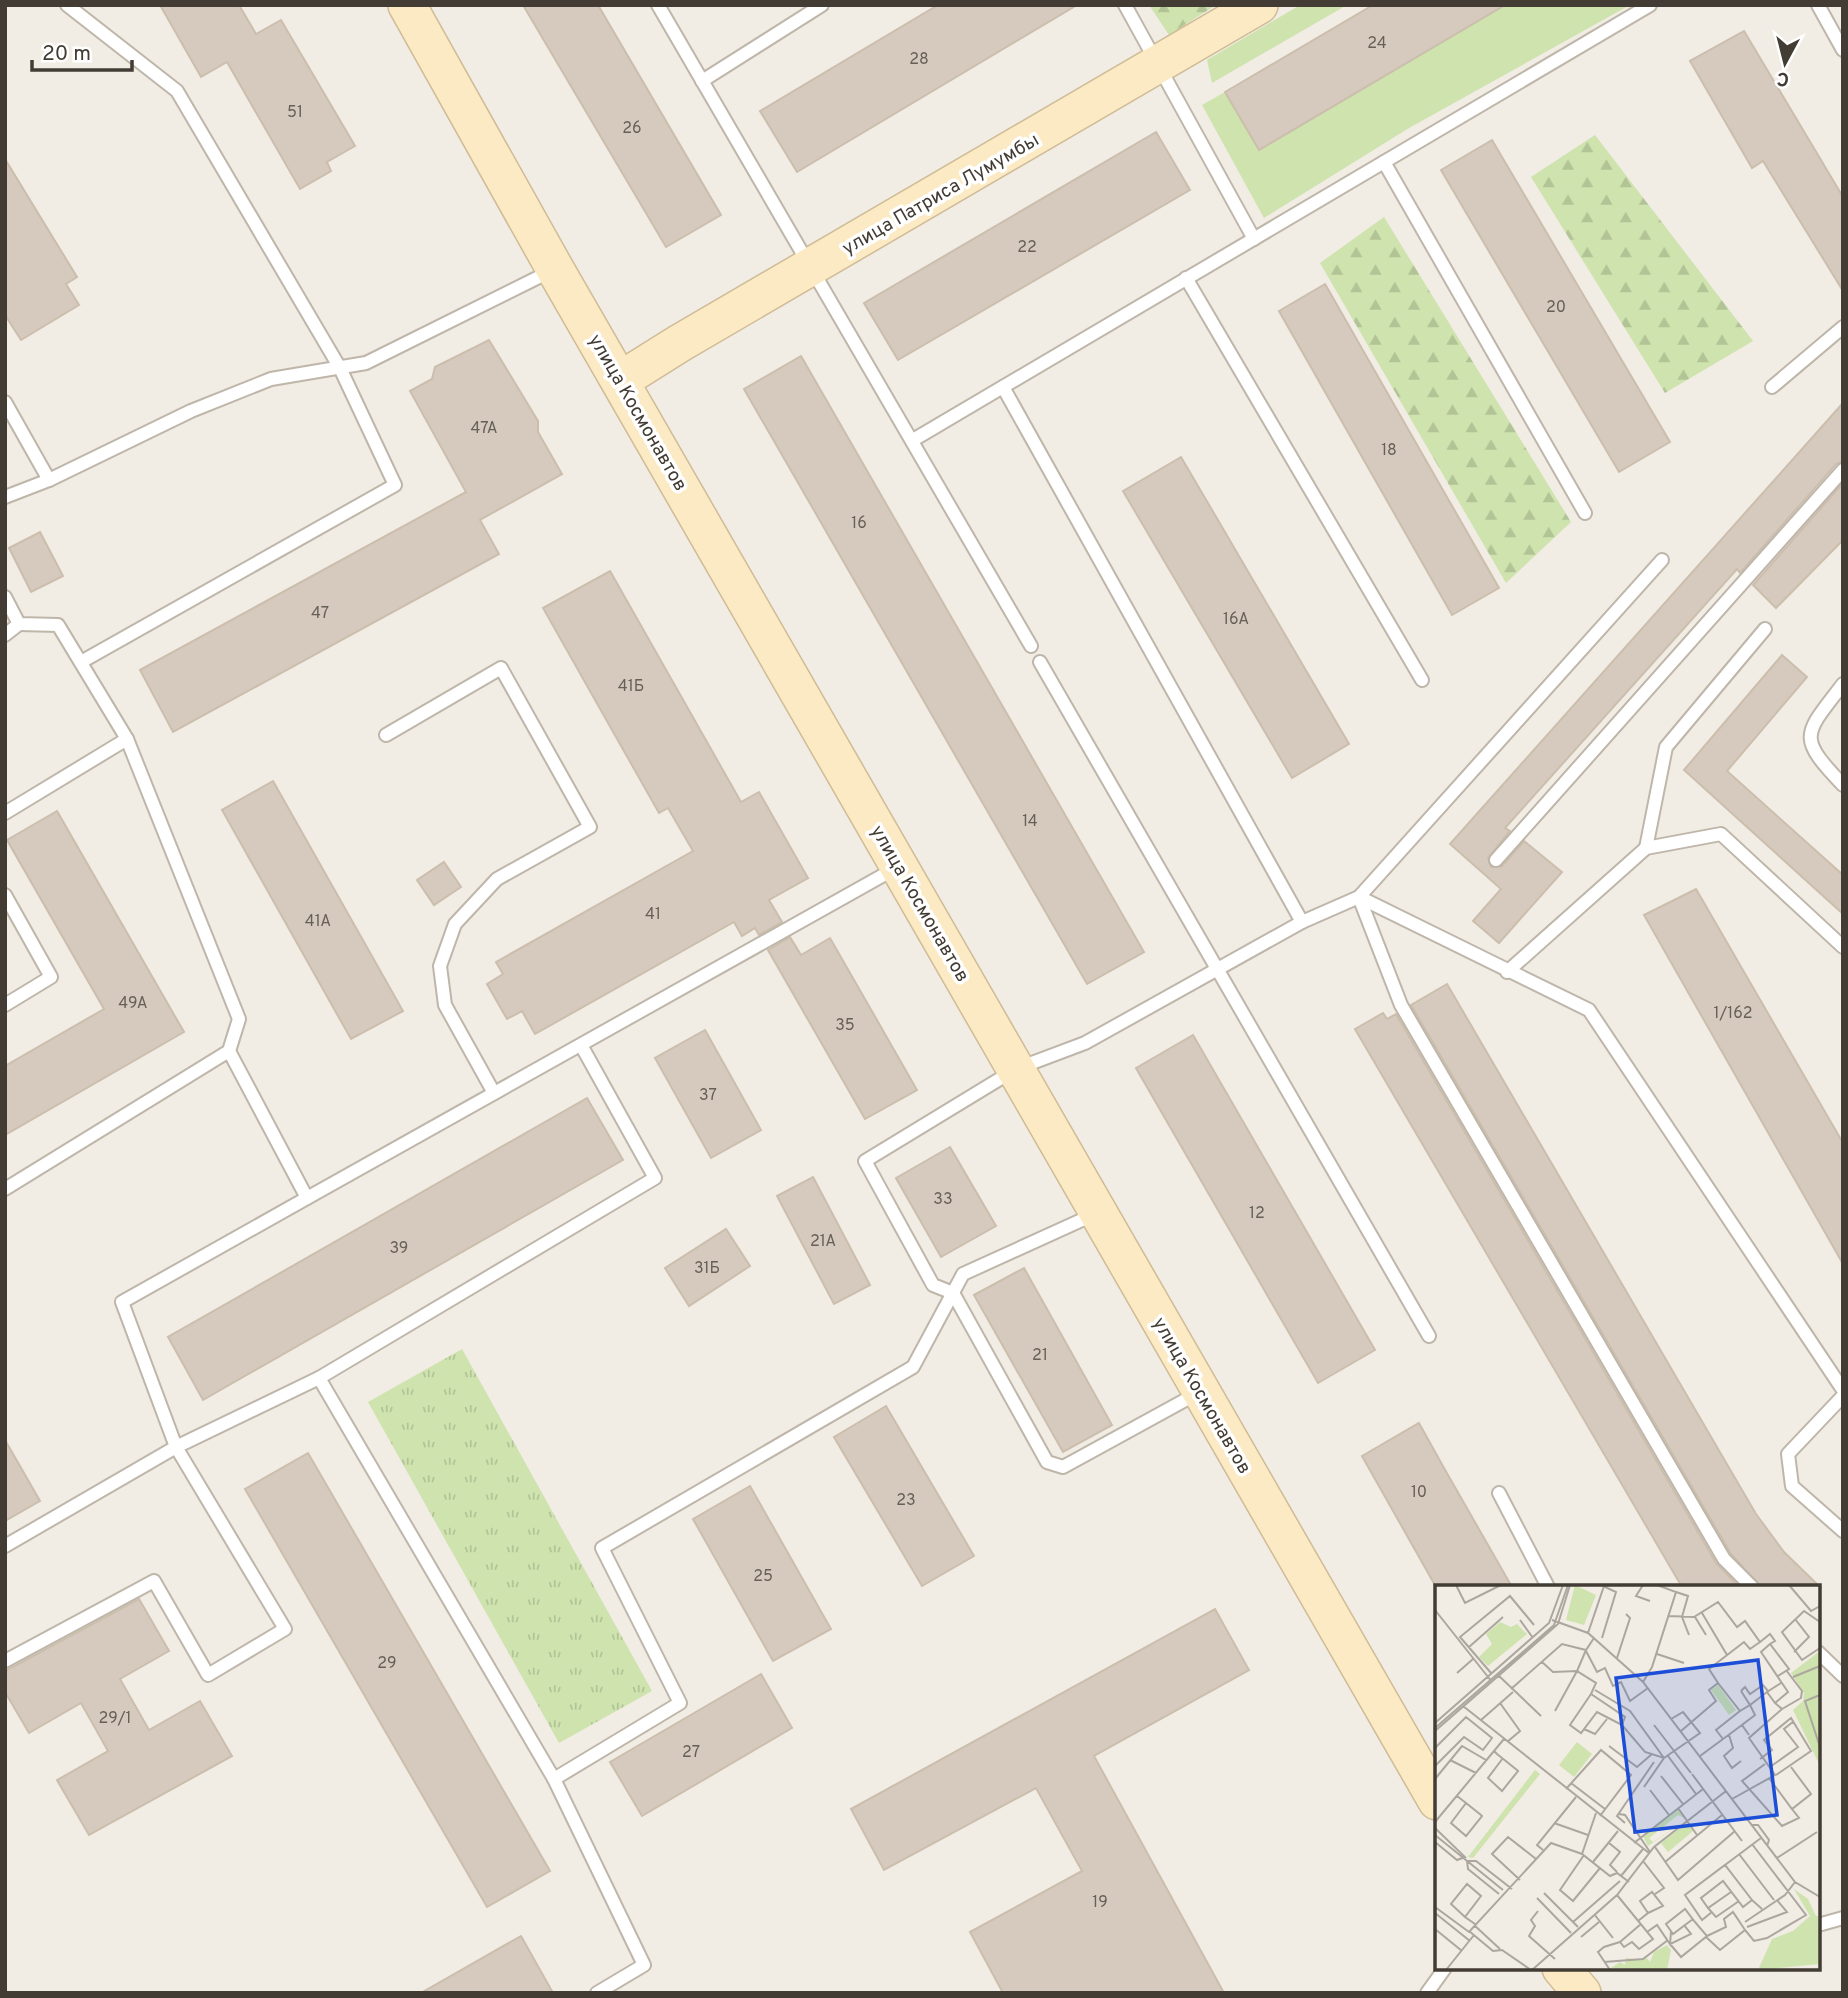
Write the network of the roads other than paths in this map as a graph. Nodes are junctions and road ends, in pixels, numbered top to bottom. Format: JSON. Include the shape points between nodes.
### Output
{"nodes":[{"id":1,"x":67,"y":5,"type":"edge"},
{"id":2,"x":407,"y":5,"type":"edge"},
{"id":3,"x":658,"y":5,"type":"edge"},
{"id":4,"x":822,"y":5,"type":"edge"},
{"id":5,"x":1125,"y":5,"type":"edge"},
{"id":6,"x":1259,"y":5,"type":"edge"},
{"id":7,"x":1650,"y":5,"type":"edge"},
{"id":8,"x":1818,"y":5,"type":"edge"},
{"id":9,"x":1843,"y":50,"type":"edge"},
{"id":10,"x":1158,"y":65,"type":"junction"},
{"id":11,"x":702,"y":81,"type":"junction"},
{"id":12,"x":1384,"y":162,"type":"junction"},
{"id":13,"x":1254,"y":239,"type":"junction"},
{"id":14,"x":555,"y":269,"type":"junction"},
{"id":15,"x":811,"y":269,"type":"junction"},
{"id":16,"x":1186,"y":278,"type":"junction"},
{"id":17,"x":1843,"y":327,"type":"edge"},
{"id":18,"x":341,"y":368,"type":"junction"},
{"id":19,"x":621,"y":380,"type":"junction"},
{"id":20,"x":1003,"y":387,"type":"junction"},
{"id":21,"x":1772,"y":387,"type":"dead end"},
{"id":22,"x":5,"y":402,"type":"edge"},
{"id":23,"x":913,"y":440,"type":"junction"},
{"id":24,"x":1843,"y":470,"type":"edge"},
{"id":25,"x":49,"y":480,"type":"junction"},
{"id":26,"x":5,"y":497,"type":"edge"},
{"id":27,"x":1584,"y":513,"type":"dead end"},
{"id":28,"x":1662,"y":560,"type":"dead end"},
{"id":29,"x":5,"y":597,"type":"edge"},
{"id":30,"x":19,"y":624,"type":"junction"},
{"id":31,"x":1765,"y":629,"type":"dead end"},
{"id":32,"x":5,"y":635,"type":"edge"},
{"id":33,"x":1031,"y":646,"type":"dead end"},
{"id":34,"x":81,"y":662,"type":"junction"},
{"id":35,"x":1040,"y":662,"type":"dead end"},
{"id":36,"x":1422,"y":680,"type":"dead end"},
{"id":37,"x":1843,"y":684,"type":"edge"},
{"id":38,"x":386,"y":735,"type":"dead end"},
{"id":39,"x":127,"y":739,"type":"junction"},
{"id":40,"x":1843,"y":785,"type":"edge"},
{"id":41,"x":5,"y":813,"type":"edge"},
{"id":42,"x":1646,"y":848,"type":"junction"},
{"id":43,"x":1496,"y":860,"type":"dead end"},
{"id":44,"x":900,"y":866,"type":"junction"},
{"id":45,"x":5,"y":895,"type":"edge"},
{"id":46,"x":1359,"y":897,"type":"junction"},
{"id":47,"x":1302,"y":922,"type":"junction"},
{"id":48,"x":1843,"y":947,"type":"edge"},
{"id":49,"x":1217,"y":972,"type":"junction"},
{"id":50,"x":1507,"y":972,"type":"junction"},
{"id":51,"x":5,"y":1005,"type":"edge"},
{"id":52,"x":581,"y":1045,"type":"junction"},
{"id":53,"x":229,"y":1052,"type":"junction"},
{"id":54,"x":1016,"y":1069,"type":"junction"},
{"id":55,"x":494,"y":1093,"type":"junction"},
{"id":56,"x":5,"y":1189,"type":"edge"},
{"id":57,"x":307,"y":1198,"type":"junction"},
{"id":58,"x":1098,"y":1212,"type":"junction"},
{"id":59,"x":953,"y":1293,"type":"junction"},
{"id":60,"x":1429,"y":1336,"type":"dead end"},
{"id":61,"x":319,"y":1378,"type":"junction"},
{"id":62,"x":1843,"y":1390,"type":"edge"},
{"id":63,"x":1201,"y":1391,"type":"junction"},
{"id":64,"x":1843,"y":1396,"type":"edge"},
{"id":65,"x":176,"y":1447,"type":"junction"},
{"id":66,"x":1499,"y":1493,"type":"dead end"},
{"id":67,"x":1843,"y":1531,"type":"edge"},
{"id":68,"x":5,"y":1546,"type":"edge"},
{"id":69,"x":1547,"y":1585,"type":"edge"},
{"id":70,"x":1750,"y":1585,"type":"edge"},
{"id":71,"x":1820,"y":1654,"type":"edge"},
{"id":72,"x":5,"y":1661,"type":"edge"},
{"id":73,"x":1843,"y":1676,"type":"edge"},
{"id":74,"x":554,"y":1779,"type":"junction"},
{"id":75,"x":1435,"y":1798,"type":"edge"},
{"id":76,"x":1843,"y":1918,"type":"edge"},
{"id":77,"x":1820,"y":1924,"type":"edge"},
{"id":78,"x":1444,"y":1970,"type":"edge"},
{"id":79,"x":1563,"y":1970,"type":"edge"},
{"id":80,"x":597,"y":1993,"type":"edge"},
{"id":81,"x":1427,"y":1993,"type":"edge"},
{"id":82,"x":1582,"y":1993,"type":"edge"}],
"edges":[{"from":1,"to":18,"type":"lane","via":[[177,91]]},
{"from":2,"to":14,"type":"street","name":"улица Космонавтов"},
{"from":3,"to":11,"type":"lane"},
{"from":4,"to":11,"type":"lane"},
{"from":5,"to":10,"type":"lane"},
{"from":6,"to":10,"type":"street","name":"улица Патриса Лумумбы"},
{"from":7,"to":12,"type":"lane"},
{"from":8,"to":9,"type":"lane"},
{"from":10,"to":13,"type":"lane"},
{"from":10,"to":15,"type":"street","name":"улица Патриса Лумумбы"},
{"from":11,"to":15,"type":"lane"},
{"from":12,"to":13,"type":"lane"},
{"from":12,"to":27,"type":"lane"},
{"from":13,"to":16,"type":"lane"},
{"from":14,"to":18,"type":"lane","via":[[366,363]]},
{"from":14,"to":19,"type":"street","name":"улица Космонавтов"},
{"from":15,"to":19,"type":"street","name":"улица Патриса Лумумбы"},
{"from":15,"to":23,"type":"lane"},
{"from":16,"to":20,"type":"lane"},
{"from":16,"to":36,"type":"lane"},
{"from":17,"to":21,"type":"lane"},
{"from":18,"to":25,"type":"lane","via":[[271,379],[191,411]]},
{"from":18,"to":34,"type":"lane","via":[[395,485]]},
{"from":19,"to":44,"type":"street","name":"улица Космонавтов"},
{"from":20,"to":23,"type":"lane"},
{"from":20,"to":47,"type":"lane"},
{"from":22,"to":25,"type":"lane"},
{"from":23,"to":33,"type":"lane"},
{"from":24,"to":43,"type":"lane"},
{"from":25,"to":26,"type":"lane"},
{"from":28,"to":46,"type":"lane"},
{"from":29,"to":30,"type":"lane"},
{"from":30,"to":32,"type":"lane"},
{"from":30,"to":34,"type":"lane","via":[[58,625]]},
{"from":31,"to":42,"type":"lane","via":[[1666,747]]},
{"from":34,"to":39,"type":"lane"},
{"from":35,"to":49,"type":"lane"},
{"from":37,"to":40,"type":"lane","via":[[1810,734],[1815,757]]},
{"from":38,"to":55,"type":"lane","via":[[500,668],[590,827],[496,879],[455,924],[440,966],[445,1005]]},
{"from":39,"to":41,"type":"lane"},
{"from":39,"to":53,"type":"lane","via":[[239,1019]]},
{"from":42,"to":48,"type":"lane","via":[[1721,834]]},
{"from":42,"to":50,"type":"lane"},
{"from":44,"to":52,"type":"lane"},
{"from":44,"to":54,"type":"street","name":"улица Космонавтов"},
{"from":45,"to":51,"type":"lane","via":[[51,977]]},
{"from":46,"to":47,"type":"lane"},
{"from":46,"to":50,"type":"lane"},
{"from":46,"to":70,"type":"lane","via":[[1401,1005],[1724,1559]]},
{"from":47,"to":49,"type":"lane"},
{"from":49,"to":54,"type":"lane","via":[[1085,1043]]},
{"from":49,"to":60,"type":"lane"},
{"from":50,"to":62,"type":"lane","via":[[1589,1010]]},
{"from":52,"to":55,"type":"lane"},
{"from":52,"to":61,"type":"lane","via":[[655,1178]]},
{"from":53,"to":56,"type":"lane"},
{"from":53,"to":57,"type":"lane"},
{"from":54,"to":58,"type":"street","name":"улица Космонавтов"},
{"from":54,"to":59,"type":"lane","via":[[865,1161],[933,1285]]},
{"from":55,"to":57,"type":"lane"},
{"from":57,"to":65,"type":"lane","via":[[122,1302]]},
{"from":58,"to":59,"type":"lane","via":[[962,1274]]},
{"from":58,"to":63,"type":"street","name":"улица Космонавтов"},
{"from":59,"to":63,"type":"lane","via":[[1047,1462],[1063,1468]]},
{"from":59,"to":74,"type":"lane","via":[[913,1367],[602,1548],[680,1703]]},
{"from":61,"to":65,"type":"lane"},
{"from":61,"to":74,"type":"lane"},
{"from":63,"to":75,"type":"street","name":"улица Космонавтов"},
{"from":64,"to":67,"type":"lane","via":[[1788,1454],[1792,1486]]},
{"from":65,"to":68,"type":"lane"},
{"from":65,"to":72,"type":"lane","via":[[285,1629],[208,1675],[153,1581]]},
{"from":66,"to":69,"type":"lane"},
{"from":71,"to":73,"type":"lane"},
{"from":74,"to":80,"type":"lane","via":[[644,1965]]},
{"from":76,"to":77,"type":"lane"},
{"from":78,"to":81,"type":"lane"},
{"from":79,"to":82,"type":"street"}]}
